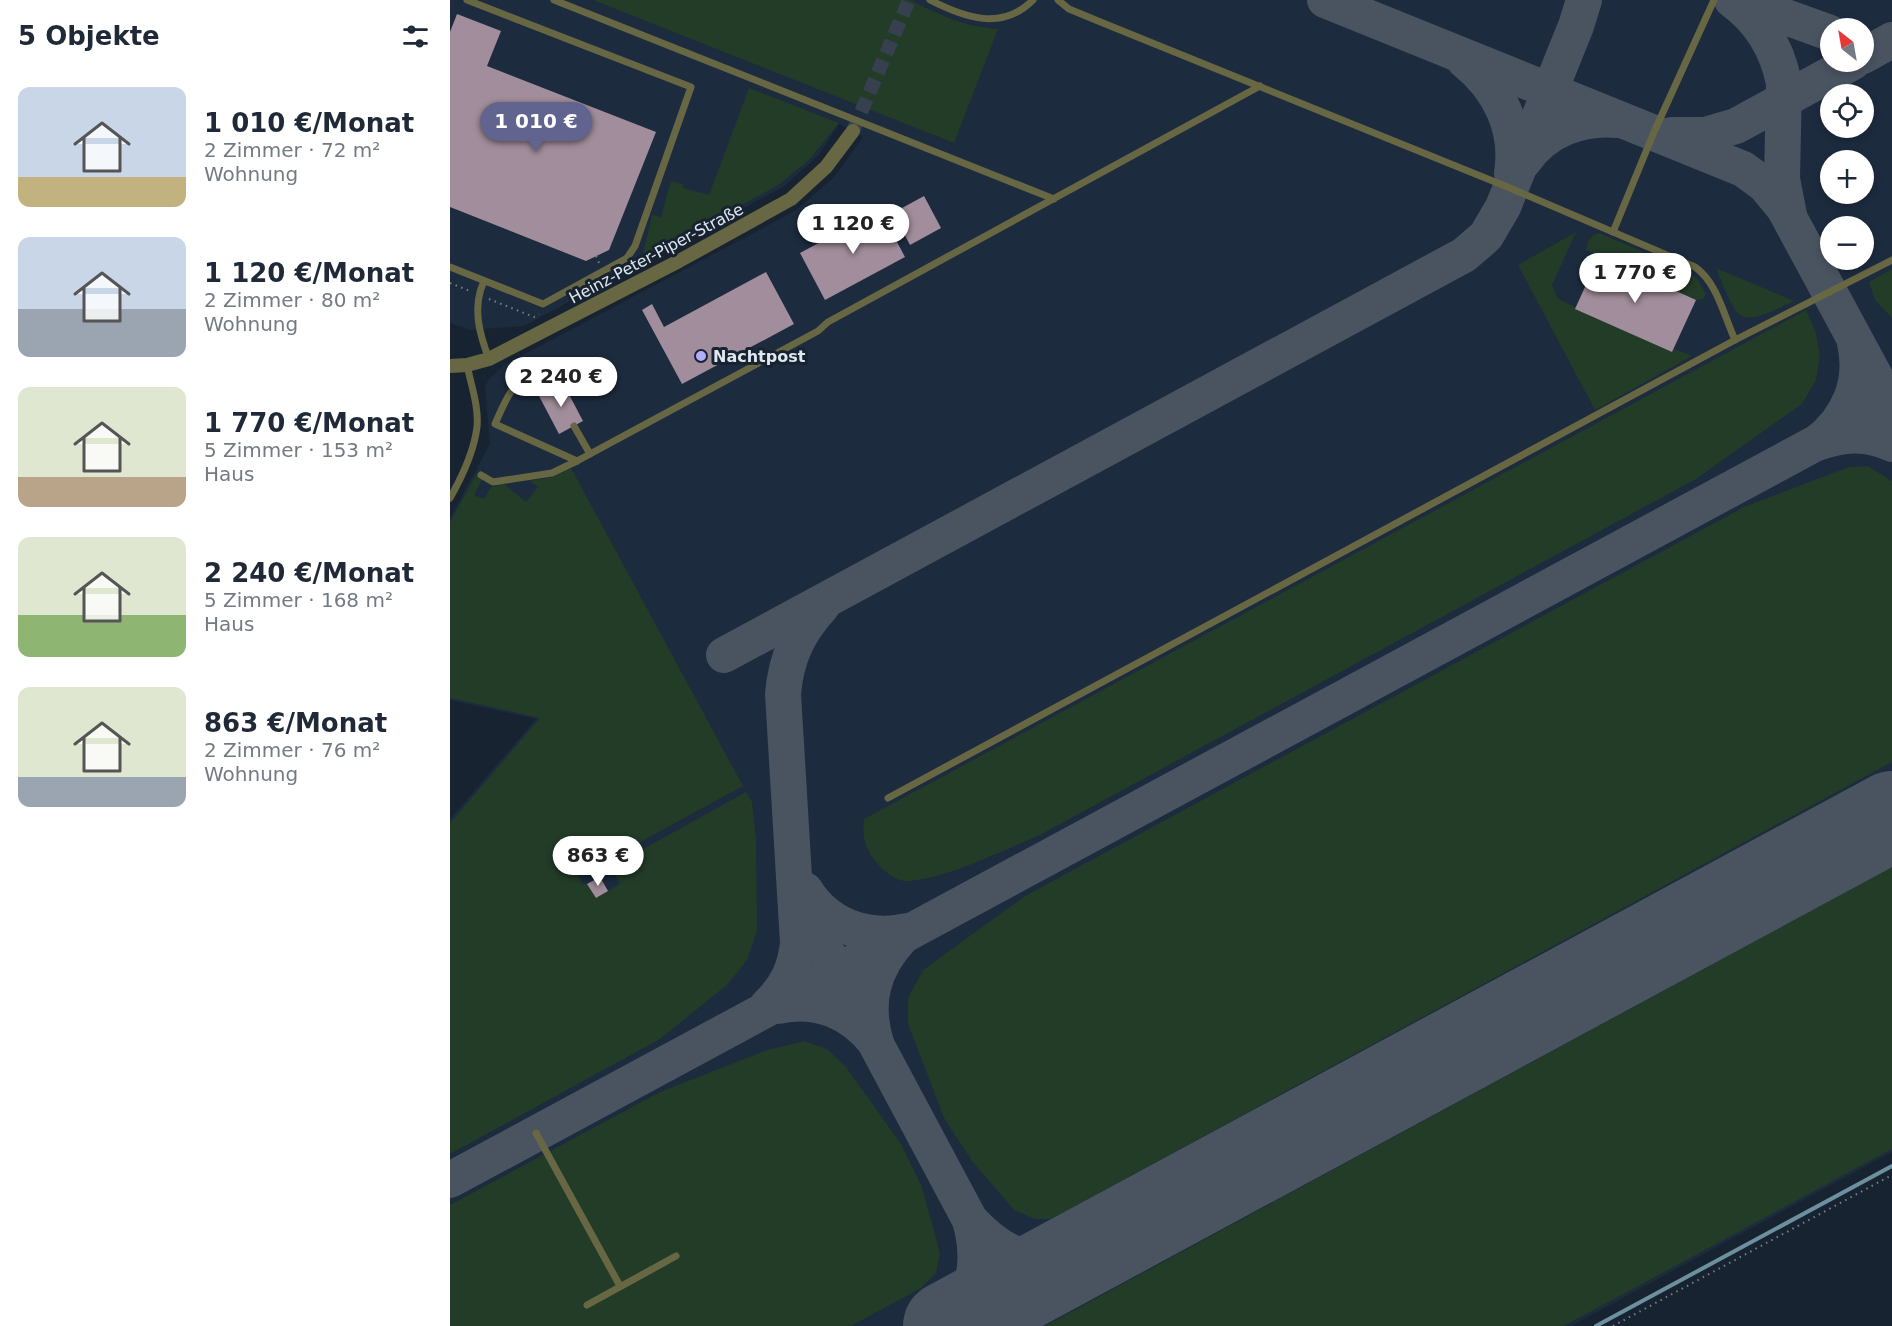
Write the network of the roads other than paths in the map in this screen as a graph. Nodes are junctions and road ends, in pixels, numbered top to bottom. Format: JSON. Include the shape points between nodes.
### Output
{"nodes":[{"id":1,"x":467,"y":0,"type":"edge"},
{"id":2,"x":554,"y":0,"type":"edge"},
{"id":3,"x":930,"y":0,"type":"edge"},
{"id":4,"x":1034,"y":0,"type":"edge"},
{"id":5,"x":1058,"y":0,"type":"edge"},
{"id":6,"x":1714,"y":0,"type":"edge"},
{"id":7,"x":1260,"y":86,"type":"junction"},
{"id":8,"x":853,"y":131,"type":"tunnel mouth"},
{"id":9,"x":1054,"y":199,"type":"junction"},
{"id":10,"x":1613,"y":232,"type":"junction"},
{"id":11,"x":1892,"y":260,"type":"edge"},
{"id":12,"x":450,"y":267,"type":"edge"},
{"id":13,"x":484,"y":281,"type":"junction"},
{"id":14,"x":1735,"y":340,"type":"junction"},
{"id":15,"x":489,"y":359,"type":"junction"},
{"id":16,"x":467,"y":365,"type":"junction"},
{"id":17,"x":450,"y":366,"type":"edge"},
{"id":18,"x":551,"y":390,"type":"dead end"},
{"id":19,"x":574,"y":426,"type":"dead end"},
{"id":20,"x":590,"y":454,"type":"junction"},
{"id":21,"x":577,"y":461,"type":"junction"},
{"id":22,"x":481,"y":475,"type":"dead end"},
{"id":23,"x":450,"y":498,"type":"edge"},
{"id":24,"x":888,"y":798,"type":"dead end"},
{"id":25,"x":536,"y":1133,"type":"dead end"},
{"id":26,"x":676,"y":1256,"type":"dead end"},
{"id":27,"x":620,"y":1286,"type":"junction"},
{"id":28,"x":587,"y":1305,"type":"dead end"}],
"edges":[{"from":1,"to":13,"type":"lane","via":[[691,87],[635,246],[627,258],[543,304]]},
{"from":2,"to":9,"type":"lane"},
{"from":3,"to":4,"type":"lane","via":[[970,16],[1002,19]]},
{"from":5,"to":7,"type":"lane","via":[[1077,13]]},
{"from":6,"to":10,"type":"lane"},
{"from":7,"to":9,"type":"lane"},
{"from":7,"to":10,"type":"lane"},
{"from":8,"to":15,"type":"street","name":"Heinz-Peter-Piper-Straße","via":[[826,167],[791,199]]},
{"from":9,"to":20,"type":"lane"},
{"from":10,"to":14,"type":"lane","via":[[1702,272]]},
{"from":11,"to":14,"type":"lane"},
{"from":12,"to":13,"type":"lane"},
{"from":13,"to":15,"type":"lane","via":[[478,294],[478,330]]},
{"from":14,"to":24,"type":"lane"},
{"from":15,"to":16,"type":"street","name":"Heinz-Peter-Piper-Straße"},
{"from":16,"to":17,"type":"street","name":"Heinz-Peter-Piper-Straße"},
{"from":16,"to":23,"type":"lane","via":[[477,426],[463,473]]},
{"from":18,"to":21,"type":"lane","via":[[539,368],[521,378],[508,393],[495,424]]},
{"from":19,"to":20,"type":"lane"},
{"from":20,"to":21,"type":"lane"},
{"from":21,"to":22,"type":"lane","via":[[552,473],[493,482]]},
{"from":25,"to":27,"type":"lane"},
{"from":26,"to":27,"type":"lane"},
{"from":27,"to":28,"type":"lane"}]}
